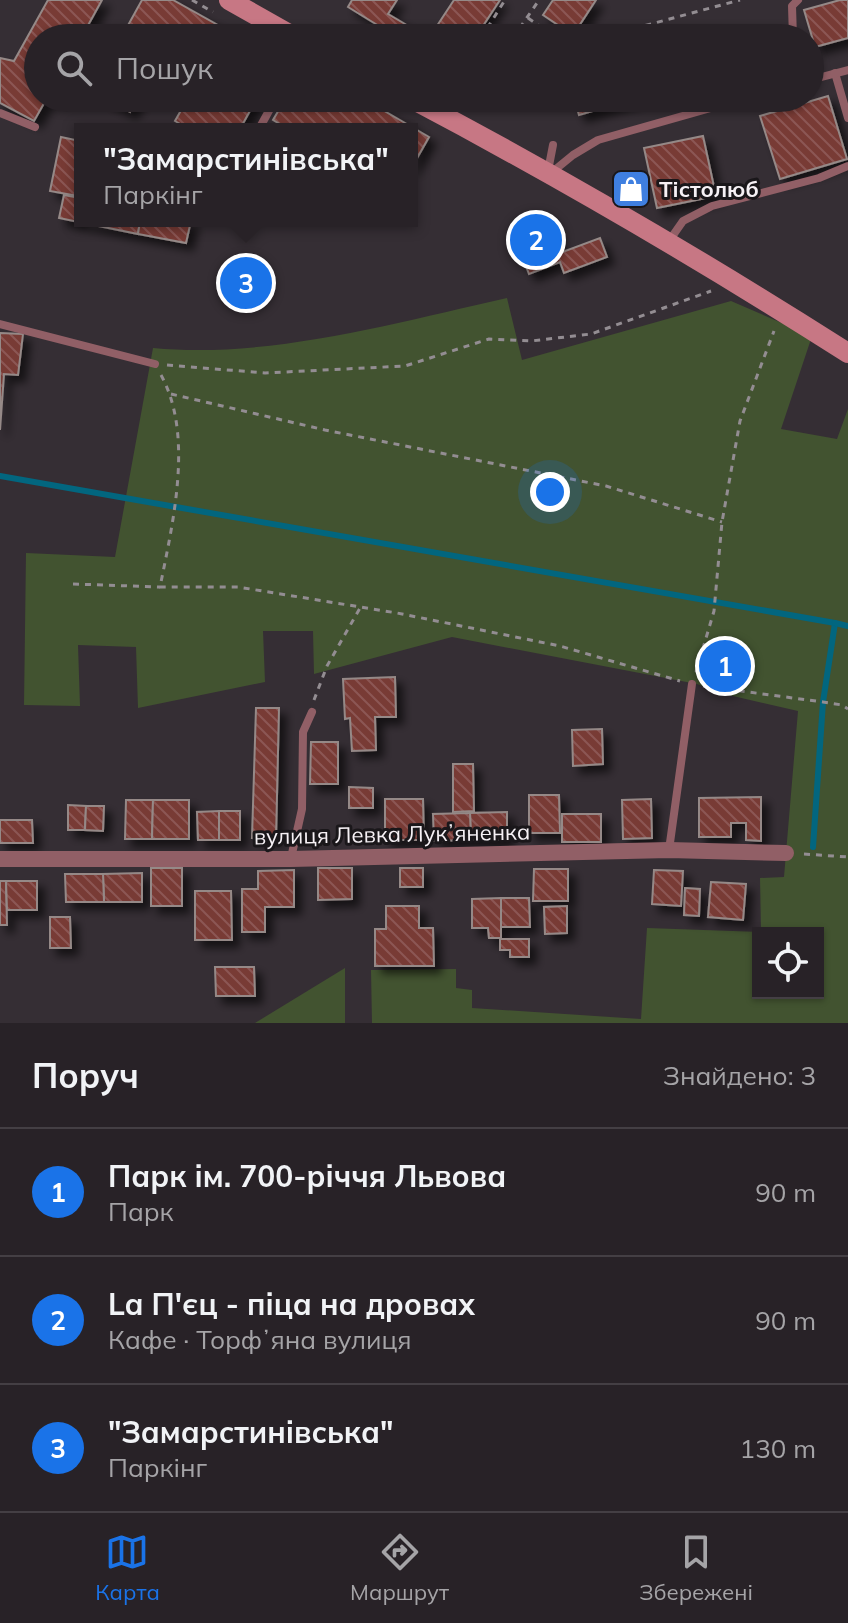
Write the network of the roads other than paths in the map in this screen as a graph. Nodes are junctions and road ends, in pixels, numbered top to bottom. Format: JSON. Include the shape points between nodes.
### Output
{"nodes":[{"id":1,"x":229,"y":0,"type":"edge"},
{"id":2,"x":798,"y":0,"type":"edge"},
{"id":3,"x":271,"y":24,"type":"edge"},
{"id":4,"x":793,"y":24,"type":"edge"},
{"id":5,"x":848,"y":70,"type":"edge"},
{"id":6,"x":835,"y":73,"type":"junction"},
{"id":7,"x":824,"y":76,"type":"edge"},
{"id":8,"x":436,"y":112,"type":"edge"},
{"id":9,"x":697,"y":112,"type":"edge"},
{"id":10,"x":0,"y":113,"type":"edge"},
{"id":11,"x":848,"y":118,"type":"edge"},
{"id":12,"x":35,"y":127,"type":"dead end"},
{"id":13,"x":553,"y":145,"type":"dead end"},
{"id":14,"x":848,"y":166,"type":"edge"},
{"id":15,"x":550,"y":172,"type":"junction"},
{"id":16,"x":668,"y":242,"type":"junction"},
{"id":17,"x":0,"y":324,"type":"edge"},
{"id":18,"x":848,"y":353,"type":"edge"},
{"id":19,"x":155,"y":364,"type":"road end"},
{"id":20,"x":692,"y":684,"type":"road end"},
{"id":21,"x":312,"y":712,"type":"road end"},
{"id":22,"x":669,"y":850,"type":"junction"},
{"id":23,"x":786,"y":853,"type":"road end"},
{"id":24,"x":0,"y":859,"type":"edge"},
{"id":25,"x":291,"y":859,"type":"junction"}],
"edges":[{"from":1,"to":3,"type":"street"},
{"from":2,"to":4,"type":"lane","via":[[792,6]]},
{"from":5,"to":6,"type":"lane"},
{"from":6,"to":7,"type":"lane"},
{"from":6,"to":11,"type":"lane"},
{"from":8,"to":15,"type":"street"},
{"from":9,"to":15,"type":"lane","via":[[598,140]]},
{"from":10,"to":12,"type":"lane"},
{"from":13,"to":15,"type":"lane"},
{"from":14,"to":16,"type":"lane","via":[[712,206],[683,221]]},
{"from":15,"to":16,"type":"street"},
{"from":16,"to":18,"type":"street"},
{"from":17,"to":19,"type":"lane"},
{"from":20,"to":22,"type":"lane"},
{"from":21,"to":25,"type":"lane","via":[[303,732],[302,809]]},
{"from":22,"to":23,"type":"street","name":"вулиця Левка Лукʼяненка"},
{"from":22,"to":25,"type":"street","name":"вулиця Левка Лукʼяненка"},
{"from":24,"to":25,"type":"street","name":"вулиця Левка Лукʼяненка"}]}
